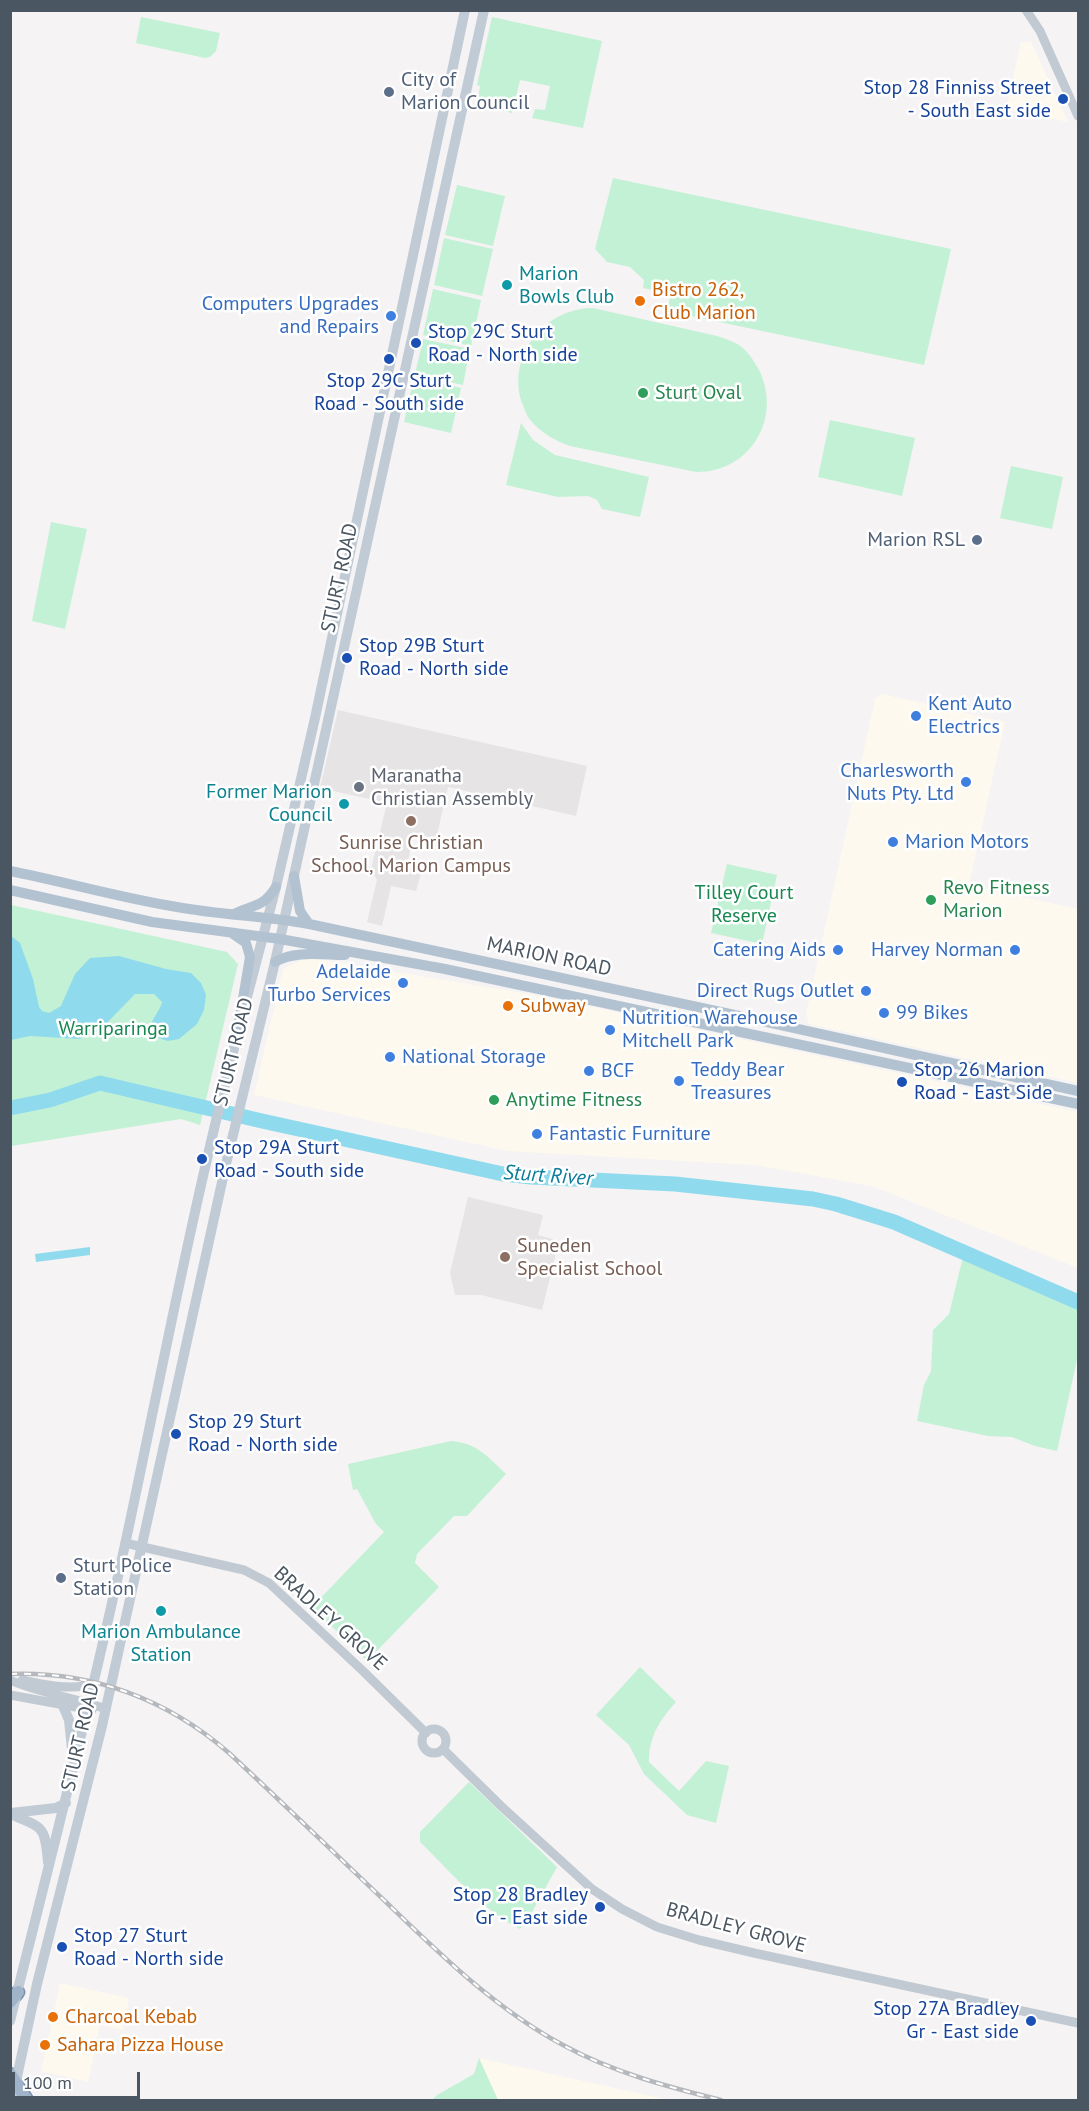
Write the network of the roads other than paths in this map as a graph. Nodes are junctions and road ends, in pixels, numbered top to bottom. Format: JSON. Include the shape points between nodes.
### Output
{"nodes":[{"id":1,"x":465,"y":10,"type":"edge"},
{"id":2,"x":484,"y":10,"type":"edge"},
{"id":3,"x":1026,"y":10,"type":"edge"},
{"id":4,"x":1078,"y":116,"type":"edge"},
{"id":5,"x":315,"y":718,"type":"junction"},
{"id":6,"x":328,"y":719,"type":"junction"},
{"id":7,"x":10,"y":871,"type":"edge"},
{"id":8,"x":294,"y":876,"type":"junction"},
{"id":9,"x":276,"y":887,"type":"junction"},
{"id":10,"x":10,"y":890,"type":"edge"},
{"id":11,"x":234,"y":914,"type":"junction"},
{"id":12,"x":267,"y":918,"type":"junction"},
{"id":13,"x":284,"y":919,"type":"junction"},
{"id":14,"x":309,"y":924,"type":"junction"},
{"id":15,"x":230,"y":932,"type":"junction"},
{"id":16,"x":263,"y":936,"type":"junction"},
{"id":17,"x":280,"y":939,"type":"junction"},
{"id":18,"x":378,"y":956,"type":"junction"},
{"id":19,"x":275,"y":962,"type":"junction"},
{"id":20,"x":549,"y":976,"type":"junction"},
{"id":21,"x":576,"y":996,"type":"junction"},
{"id":22,"x":236,"y":1040,"type":"junction"},
{"id":23,"x":1078,"y":1091,"type":"edge"},
{"id":24,"x":1078,"y":1104,"type":"edge"},
{"id":25,"x":125,"y":1542,"type":"junction"},
{"id":26,"x":142,"y":1546,"type":"junction"},
{"id":27,"x":10,"y":1679,"type":"edge"},
{"id":28,"x":92,"y":1685,"type":"junction"},
{"id":29,"x":10,"y":1695,"type":"edge"},
{"id":30,"x":63,"y":1706,"type":"junction"},
{"id":31,"x":88,"y":1706,"type":"junction"},
{"id":32,"x":106,"y":1708,"type":"junction"},
{"id":33,"x":426,"y":1733,"type":"junction"},
{"id":34,"x":443,"y":1749,"type":"junction"},
{"id":35,"x":74,"y":1768,"type":"junction"},
{"id":36,"x":66,"y":1803,"type":"junction"},
{"id":37,"x":10,"y":1814,"type":"edge"},
{"id":38,"x":49,"y":1871,"type":"junction"},
{"id":39,"x":14,"y":1997,"type":"edge"},
{"id":40,"x":10,"y":2021,"type":"edge"},
{"id":41,"x":1078,"y":2023,"type":"edge"},
{"id":42,"x":13,"y":2078,"type":"edge"},
{"id":43,"x":12,"y":2100,"type":"edge"},
{"id":44,"x":27,"y":2100,"type":"edge"}],
"edges":[{"from":1,"to":5,"type":"main road","name":"STURT ROAD"},
{"from":2,"to":6,"type":"main road","name":"STURT ROAD"},
{"from":3,"to":4,"type":"street","via":[[1040,31]]},
{"from":5,"to":6,"type":"main road"},
{"from":5,"to":9,"type":"main road","name":"STURT ROAD"},
{"from":6,"to":8,"type":"main road","name":"STURT ROAD"},
{"from":7,"to":11,"type":"main road","name":"MARION ROAD","via":[[132,900]]},
{"from":8,"to":13,"type":"main road","name":"STURT ROAD"},
{"from":8,"to":14,"type":"main road","via":[[300,911]]},
{"from":9,"to":11,"type":"main road","via":[[263,903]]},
{"from":9,"to":12,"type":"main road","name":"STURT ROAD"},
{"from":10,"to":15,"type":"main road","name":"MARION ROAD","via":[[152,922]]},
{"from":11,"to":12,"type":"main road","name":"MARION ROAD"},
{"from":12,"to":13,"type":"main road","name":"MARION ROAD"},
{"from":12,"to":16,"type":"main road","name":"STURT ROAD"},
{"from":13,"to":14,"type":"main road","name":"MARION ROAD"},
{"from":13,"to":17,"type":"main road","name":"STURT ROAD"},
{"from":14,"to":20,"type":"main road","name":"MARION ROAD"},
{"from":15,"to":16,"type":"main road","name":"MARION ROAD"},
{"from":15,"to":22,"type":"main road","via":[[246,944],[250,957]]},
{"from":16,"to":17,"type":"main road","name":"MARION ROAD"},
{"from":16,"to":22,"type":"main road","name":"STURT ROAD"},
{"from":17,"to":18,"type":"main road","name":"MARION ROAD"},
{"from":17,"to":19,"type":"main road","name":"STURT ROAD"},
{"from":18,"to":19,"type":"main road","via":[[296,954]]},
{"from":18,"to":21,"type":"main road","name":"MARION ROAD"},
{"from":19,"to":26,"type":"main road","name":"STURT ROAD","via":[[240,1100]]},
{"from":20,"to":21,"type":"main road"},
{"from":20,"to":23,"type":"main road","name":"MARION ROAD"},
{"from":21,"to":24,"type":"main road","name":"MARION ROAD"},
{"from":22,"to":25,"type":"main road","name":"STURT ROAD"},
{"from":25,"to":26,"type":"street","name":"BRADLEY GROVE"},
{"from":25,"to":28,"type":"main road","name":"STURT ROAD"},
{"from":26,"to":32,"type":"main road","name":"STURT ROAD"},
{"from":26,"to":33,"type":"street","name":"BRADLEY GROVE","via":[[244,1570],[269,1583]]},
{"from":27,"to":28,"type":"street","via":[[76,1687]]},
{"from":27,"to":31,"type":"street"},
{"from":28,"to":31,"type":"main road","name":"STURT ROAD"},
{"from":29,"to":30,"type":"street"},
{"from":30,"to":31,"type":"street"},
{"from":30,"to":35,"type":"main road","via":[[69,1720]]},
{"from":31,"to":32,"type":"street"},
{"from":31,"to":35,"type":"main road","name":"STURT ROAD"},
{"from":32,"to":42,"type":"main road","name":"STURT ROAD"},
{"from":33,"to":34,"type":"street","via":[[432,1729],[442,1732],[446,1739]]},
{"from":33,"to":34,"type":"street","via":[[422,1743],[427,1750],[434,1753]]},
{"from":34,"to":41,"type":"street","name":"BRADLEY GROVE","via":[[592,1889],[657,1927],[765,1956]]},
{"from":35,"to":36,"type":"main road","name":"STURT ROAD"},
{"from":36,"to":37,"type":"main road"},
{"from":36,"to":38,"type":"main road","name":"STURT ROAD"},
{"from":37,"to":38,"type":"main road","via":[[43,1831]]},
{"from":38,"to":39,"type":"main road","name":"STURT ROAD"},
{"from":39,"to":40,"type":"main road","name":"STURT ROAD"},
{"from":42,"to":43,"type":"main road","name":"STURT ROAD"},
{"from":42,"to":44,"type":"highway"}]}
